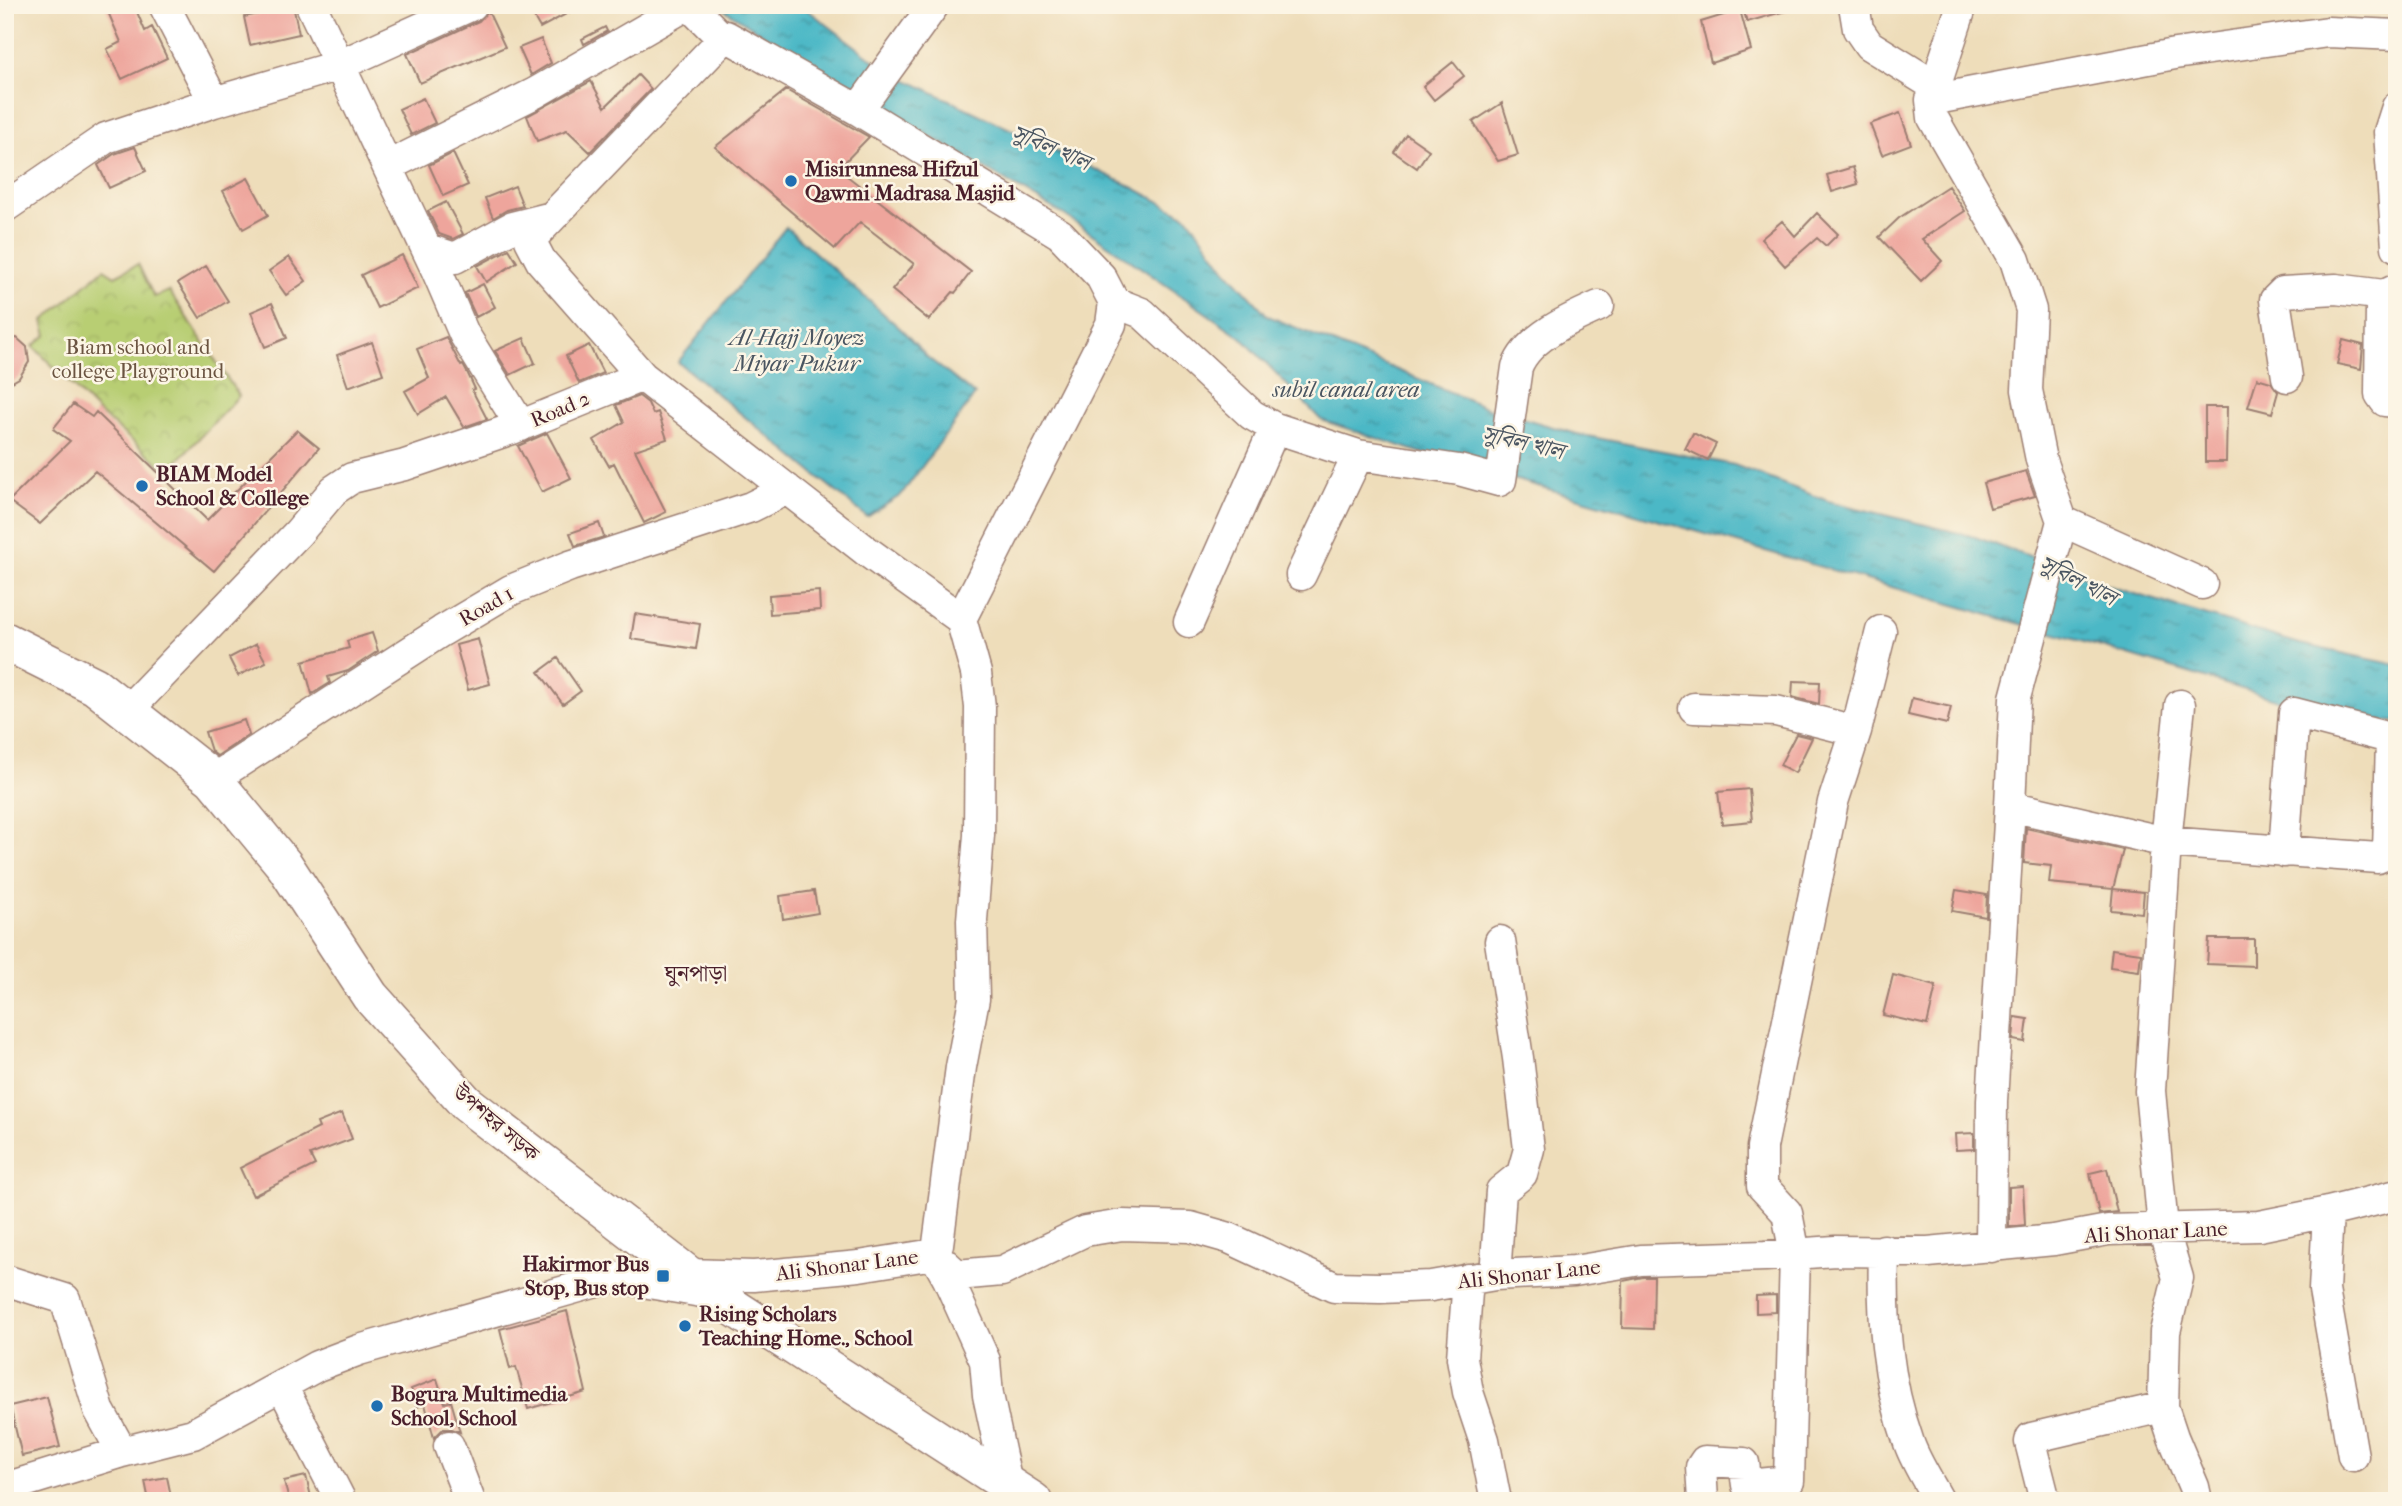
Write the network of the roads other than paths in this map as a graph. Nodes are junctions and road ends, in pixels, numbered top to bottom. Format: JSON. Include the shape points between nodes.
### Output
{"nodes":[{"id":1,"x":164,"y":5,"type":"edge"},
{"id":2,"x":312,"y":5,"type":"edge"},
{"id":3,"x":472,"y":5,"type":"edge"},
{"id":4,"x":688,"y":5,"type":"edge"},
{"id":5,"x":934,"y":5,"type":"edge"},
{"id":6,"x":1854,"y":5,"type":"edge"},
{"id":7,"x":1962,"y":5,"type":"edge"},
{"id":8,"x":2397,"y":35,"type":"edge"},
{"id":9,"x":723,"y":38,"type":"junction"},
{"id":10,"x":340,"y":65,"type":"junction"},
{"id":11,"x":1933,"y":93,"type":"junction"},
{"id":12,"x":214,"y":102,"type":"junction"},
{"id":13,"x":2397,"y":107,"type":"edge"},
{"id":14,"x":858,"y":110,"type":"junction"},
{"id":15,"x":388,"y":166,"type":"junction"},
{"id":16,"x":5,"y":207,"type":"edge"},
{"id":17,"x":552,"y":217,"type":"junction"},
{"id":18,"x":2397,"y":247,"type":"edge"},
{"id":19,"x":427,"y":249,"type":"junction"},
{"id":20,"x":2390,"y":292,"type":"edge"},
{"id":21,"x":1114,"y":302,"type":"junction"},
{"id":22,"x":1599,"y":306,"type":"dead end"},
{"id":23,"x":642,"y":376,"type":"junction"},
{"id":24,"x":2287,"y":377,"type":"dead end"},
{"id":25,"x":2397,"y":402,"type":"edge"},
{"id":26,"x":521,"y":426,"type":"junction"},
{"id":27,"x":1275,"y":428,"type":"junction"},
{"id":28,"x":1358,"y":455,"type":"junction"},
{"id":29,"x":787,"y":489,"type":"junction"},
{"id":30,"x":2062,"y":521,"type":"junction"},
{"id":31,"x":1301,"y":576,"type":"dead end"},
{"id":32,"x":2202,"y":584,"type":"dead end"},
{"id":33,"x":961,"y":620,"type":"junction"},
{"id":34,"x":1189,"y":622,"type":"dead end"},
{"id":35,"x":1881,"y":631,"type":"dead end"},
{"id":36,"x":5,"y":641,"type":"edge"},
{"id":37,"x":2180,"y":705,"type":"dead end"},
{"id":38,"x":1694,"y":708,"type":"dead end"},
{"id":39,"x":127,"y":711,"type":"junction"},
{"id":40,"x":1856,"y":731,"type":"junction"},
{"id":41,"x":2394,"y":740,"type":"edge"},
{"id":42,"x":213,"y":779,"type":"junction"},
{"id":43,"x":2010,"y":806,"type":"junction"},
{"id":44,"x":2166,"y":842,"type":"junction"},
{"id":45,"x":2284,"y":852,"type":"junction"},
{"id":46,"x":1500,"y":941,"type":"dead end"},
{"id":47,"x":2397,"y":1195,"type":"edge"},
{"id":48,"x":2328,"y":1212,"type":"junction"},
{"id":49,"x":2163,"y":1228,"type":"junction"},
{"id":50,"x":1991,"y":1247,"type":"junction"},
{"id":51,"x":1884,"y":1250,"type":"junction"},
{"id":52,"x":934,"y":1254,"type":"junction"},
{"id":53,"x":1795,"y":1254,"type":"junction"},
{"id":54,"x":1481,"y":1277,"type":"junction"},
{"id":55,"x":5,"y":1280,"type":"edge"},
{"id":56,"x":700,"y":1284,"type":"junction"},
{"id":57,"x":282,"y":1386,"type":"junction"},
{"id":58,"x":2163,"y":1407,"type":"junction"},
{"id":59,"x":449,"y":1447,"type":"dead end"},
{"id":60,"x":122,"y":1452,"type":"junction"},
{"id":61,"x":2353,"y":1456,"type":"dead end"},
{"id":62,"x":23,"y":1490,"type":"edge"},
{"id":63,"x":1020,"y":1492,"type":"edge"},
{"id":64,"x":341,"y":1501,"type":"edge"},
{"id":65,"x":470,"y":1501,"type":"edge"},
{"id":66,"x":1496,"y":1501,"type":"edge"},
{"id":67,"x":1703,"y":1501,"type":"edge"},
{"id":68,"x":1939,"y":1501,"type":"edge"},
{"id":69,"x":2045,"y":1501,"type":"edge"},
{"id":70,"x":2197,"y":1501,"type":"edge"}],
"edges":[{"from":1,"to":12,"type":"street"},
{"from":2,"to":10,"type":"street"},
{"from":3,"to":10,"type":"street"},
{"from":4,"to":9,"type":"street"},
{"from":4,"to":15,"type":"street","via":[[535,93]]},
{"from":5,"to":14,"type":"street"},
{"from":6,"to":11,"type":"street","via":[[1858,29],[1869,45]]},
{"from":7,"to":11,"type":"street"},
{"from":8,"to":11,"type":"street","via":[[2328,32]]},
{"from":9,"to":14,"type":"street"},
{"from":9,"to":17,"type":"street"},
{"from":10,"to":12,"type":"street"},
{"from":10,"to":15,"type":"street"},
{"from":11,"to":30,"type":"street","via":[[1933,118],[2015,260],[2031,310],[2027,390],[2041,460]]},
{"from":12,"to":16,"type":"street","via":[[106,138]]},
{"from":13,"to":18,"type":"street","via":[[2389,132]]},
{"from":14,"to":21,"type":"street","via":[[1060,234],[1101,277]]},
{"from":15,"to":19,"type":"street"},
{"from":17,"to":19,"type":"street","via":[[512,227],[455,258]]},
{"from":17,"to":23,"type":"street","via":[[530,240],[541,261]]},
{"from":19,"to":26,"type":"street","via":[[464,334]]},
{"from":20,"to":24,"type":"street","via":[[2283,292],[2275,300]]},
{"from":20,"to":25,"type":"street","via":[[2380,394],[2385,401]]},
{"from":21,"to":27,"type":"street","via":[[1142,313],[1252,415]]},
{"from":21,"to":33,"type":"street","via":[[1111,324]]},
{"from":22,"to":28,"type":"street","via":[[1563,322],[1523,355],[1517,367],[1501,480]]},
{"from":23,"to":26,"type":"street","name":"Road 2"},
{"from":23,"to":29,"type":"street"},
{"from":26,"to":39,"type":"street","name":"Road 2","via":[[352,478],[334,490]]},
{"from":27,"to":28,"type":"street"},
{"from":27,"to":34,"type":"street"},
{"from":28,"to":31,"type":"street"},
{"from":29,"to":33,"type":"street"},
{"from":29,"to":42,"type":"street","name":"Road 1","via":[[751,507],[621,548],[511,590]]},
{"from":30,"to":32,"type":"street"},
{"from":30,"to":43,"type":"street","via":[[2015,698]]},
{"from":33,"to":52,"type":"street","via":[[980,707],[979,835],[972,920],[974,999]]},
{"from":35,"to":40,"type":"street"},
{"from":36,"to":39,"type":"main road","name":"উপশহর সড়ক","via":[[95,686]]},
{"from":37,"to":44,"type":"street"},
{"from":38,"to":40,"type":"street","via":[[1776,711]]},
{"from":39,"to":42,"type":"main road","name":"উপশহর সড়ক"},
{"from":40,"to":53,"type":"street","via":[[1833,802],[1762,1147],[1762,1186],[1787,1213]]},
{"from":41,"to":45,"type":"street","via":[[2388,852],[2378,858]]},
{"from":41,"to":45,"type":"street","via":[[2294,713]]},
{"from":42,"to":56,"type":"main road","name":"উপশহর সড়ক","via":[[285,866],[370,996],[466,1103]]},
{"from":43,"to":44,"type":"street"},
{"from":43,"to":50,"type":"street","via":[[1992,1101]]},
{"from":44,"to":45,"type":"street"},
{"from":44,"to":49,"type":"street","via":[[2150,1091]]},
{"from":46,"to":54,"type":"street","via":[[1529,1149],[1522,1174],[1501,1191]]},
{"from":47,"to":48,"type":"street","name":"Ali Shonar Lane"},
{"from":48,"to":49,"type":"street","name":"Ali Shonar Lane","via":[[2259,1226]]},
{"from":48,"to":61,"type":"street","via":[[2324,1290]]},
{"from":49,"to":50,"type":"street","name":"Ali Shonar Lane","via":[[2108,1230]]},
{"from":49,"to":58,"type":"street","via":[[2178,1278],[2165,1332]]},
{"from":50,"to":51,"type":"street","name":"Ali Shonar Lane"},
{"from":51,"to":53,"type":"street","name":"Ali Shonar Lane"},
{"from":51,"to":68,"type":"street","via":[[1882,1295],[1888,1366],[1910,1445]]},
{"from":52,"to":54,"type":"street","name":"Ali Shonar Lane","via":[[957,1275],[1002,1271],[1085,1231],[1122,1225],[1190,1227],[1229,1238],[1334,1287],[1431,1286]]},
{"from":52,"to":56,"type":"street","name":"Ali Shonar Lane"},
{"from":52,"to":63,"type":"street","via":[[985,1361],[988,1395]]},
{"from":53,"to":54,"type":"street","name":"Ali Shonar Lane","via":[[1641,1260],[1574,1271]]},
{"from":53,"to":67,"type":"street","via":[[1789,1481],[1747,1485],[1744,1463],[1705,1461],[1701,1467]]},
{"from":54,"to":66,"type":"street","via":[[1462,1358]]},
{"from":55,"to":60,"type":"street","via":[[65,1299],[99,1410]]},
{"from":56,"to":57,"type":"street","name":"Ali Shonar Lane","via":[[614,1277],[359,1350]]},
{"from":56,"to":63,"type":"main road","name":"উপশহর সড়ক"},
{"from":57,"to":60,"type":"street","name":"Ali Shonar Lane","via":[[193,1434]]},
{"from":57,"to":64,"type":"street"},
{"from":58,"to":69,"type":"street","via":[[2031,1438]]},
{"from":58,"to":70,"type":"street"},
{"from":59,"to":65,"type":"street"},
{"from":60,"to":62,"type":"street","name":"Ali Shonar Lane"}]}
